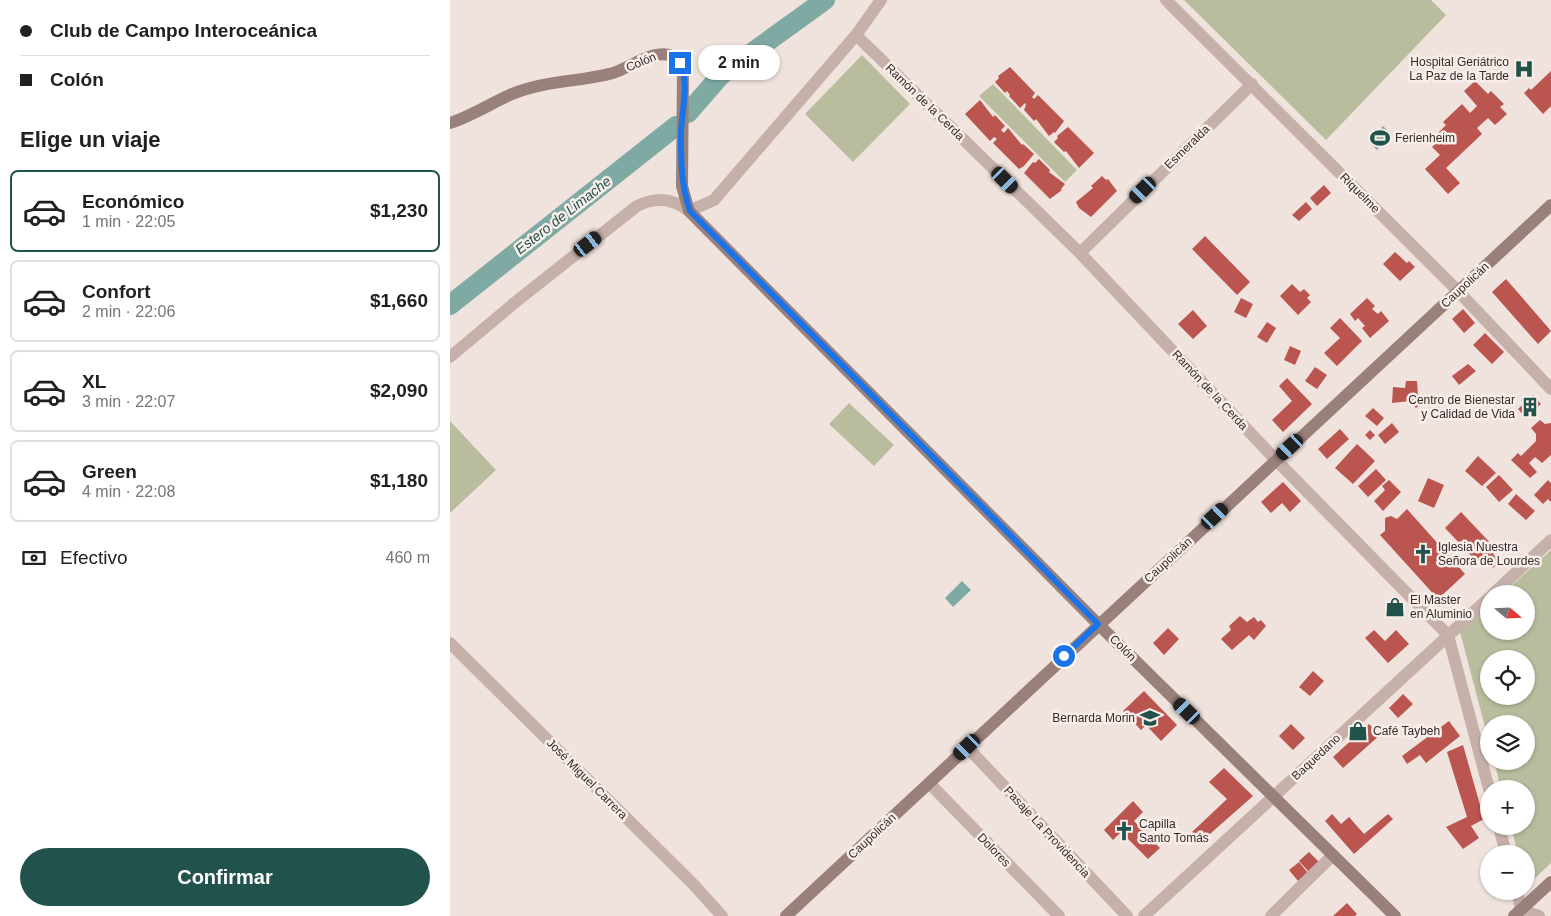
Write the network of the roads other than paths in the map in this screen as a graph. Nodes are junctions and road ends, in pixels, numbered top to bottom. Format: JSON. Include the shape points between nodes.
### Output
{"nodes":[{"id":1,"x":881,"y":0,"type":"edge"},
{"id":2,"x":1166,"y":0,"type":"edge"},
{"id":3,"x":856,"y":35,"type":"junction"},
{"id":4,"x":1252,"y":84,"type":"junction"},
{"id":5,"x":450,"y":123,"type":"edge"},
{"id":6,"x":1551,"y":205,"type":"edge"},
{"id":7,"x":690,"y":211,"type":"junction"},
{"id":8,"x":1080,"y":253,"type":"junction"},
{"id":9,"x":1458,"y":291,"type":"junction"},
{"id":10,"x":450,"y":357,"type":"edge"},
{"id":11,"x":1551,"y":388,"type":"edge"},
{"id":12,"x":1276,"y":460,"type":"junction"},
{"id":13,"x":1551,"y":540,"type":"edge"},
{"id":14,"x":1503,"y":585,"type":"edge"},
{"id":15,"x":1480,"y":606,"type":"edge"},
{"id":16,"x":1098,"y":624,"type":"junction"},
{"id":17,"x":1448,"y":635,"type":"junction"},
{"id":18,"x":450,"y":643,"type":"edge"},
{"id":19,"x":967,"y":747,"type":"junction"},
{"id":20,"x":1487,"y":780,"type":"edge"},
{"id":21,"x":929,"y":783,"type":"junction"},
{"id":22,"x":1274,"y":796,"type":"junction"},
{"id":23,"x":1333,"y":855,"type":"junction"},
{"id":24,"x":1551,"y":882,"type":"edge"},
{"id":25,"x":1517,"y":900,"type":"edge"},
{"id":26,"x":1518,"y":913,"type":"edge"},
{"id":27,"x":722,"y":916,"type":"edge"},
{"id":28,"x":786,"y":916,"type":"edge"},
{"id":29,"x":1059,"y":916,"type":"edge"},
{"id":30,"x":1127,"y":916,"type":"edge"},
{"id":31,"x":1144,"y":916,"type":"edge"},
{"id":32,"x":1272,"y":916,"type":"edge"},
{"id":33,"x":1395,"y":916,"type":"edge"},
{"id":34,"x":1539,"y":916,"type":"edge"}],
"edges":[{"from":1,"to":3,"type":"street"},
{"from":2,"to":4,"type":"street","name":"Riquelme"},
{"from":3,"to":7,"type":"street","via":[[714,200]]},
{"from":3,"to":8,"type":"street","name":"Ramón de la Cerda"},
{"from":4,"to":8,"type":"street","name":"Esmeralda"},
{"from":4,"to":9,"type":"street","name":"Riquelme"},
{"from":5,"to":7,"type":"street","name":"Colón","via":[[512,94],[562,80],[608,74],[657,54],[670,54],[683,70],[682,186]]},
{"from":6,"to":9,"type":"street","name":"Caupolicán"},
{"from":7,"to":10,"type":"street","via":[[668,200],[652,200],[637,206]]},
{"from":7,"to":16,"type":"street","name":"Colón"},
{"from":8,"to":12,"type":"street","name":"Ramón de la Cerda"},
{"from":9,"to":11,"type":"street","name":"Riquelme"},
{"from":9,"to":12,"type":"street","name":"Caupolicán"},
{"from":12,"to":16,"type":"street","name":"Caupolicán"},
{"from":12,"to":17,"type":"street","name":"Ramón de la Cerda"},
{"from":13,"to":14,"type":"street"},
{"from":15,"to":17,"type":"street","name":"Baquedano"},
{"from":16,"to":19,"type":"street","name":"Caupolicán"},
{"from":16,"to":22,"type":"street","name":"Colón"},
{"from":17,"to":20,"type":"street","name":"Ramón de la Cerda"},
{"from":17,"to":22,"type":"street","name":"Baquedano"},
{"from":18,"to":27,"type":"street","name":"José Miguel Carrera"},
{"from":19,"to":21,"type":"street","name":"Caupolicán"},
{"from":19,"to":30,"type":"street","name":"Pasaje La Providencia"},
{"from":21,"to":28,"type":"street","name":"Caupolicán"},
{"from":21,"to":29,"type":"street","name":"Dolores"},
{"from":22,"to":23,"type":"street","name":"Colón"},
{"from":22,"to":31,"type":"street","name":"Baquedano"},
{"from":23,"to":32,"type":"street"},
{"from":23,"to":33,"type":"street","name":"Colón"},
{"from":24,"to":26,"type":"street"},
{"from":25,"to":26,"type":"street"},
{"from":26,"to":34,"type":"street"}]}
